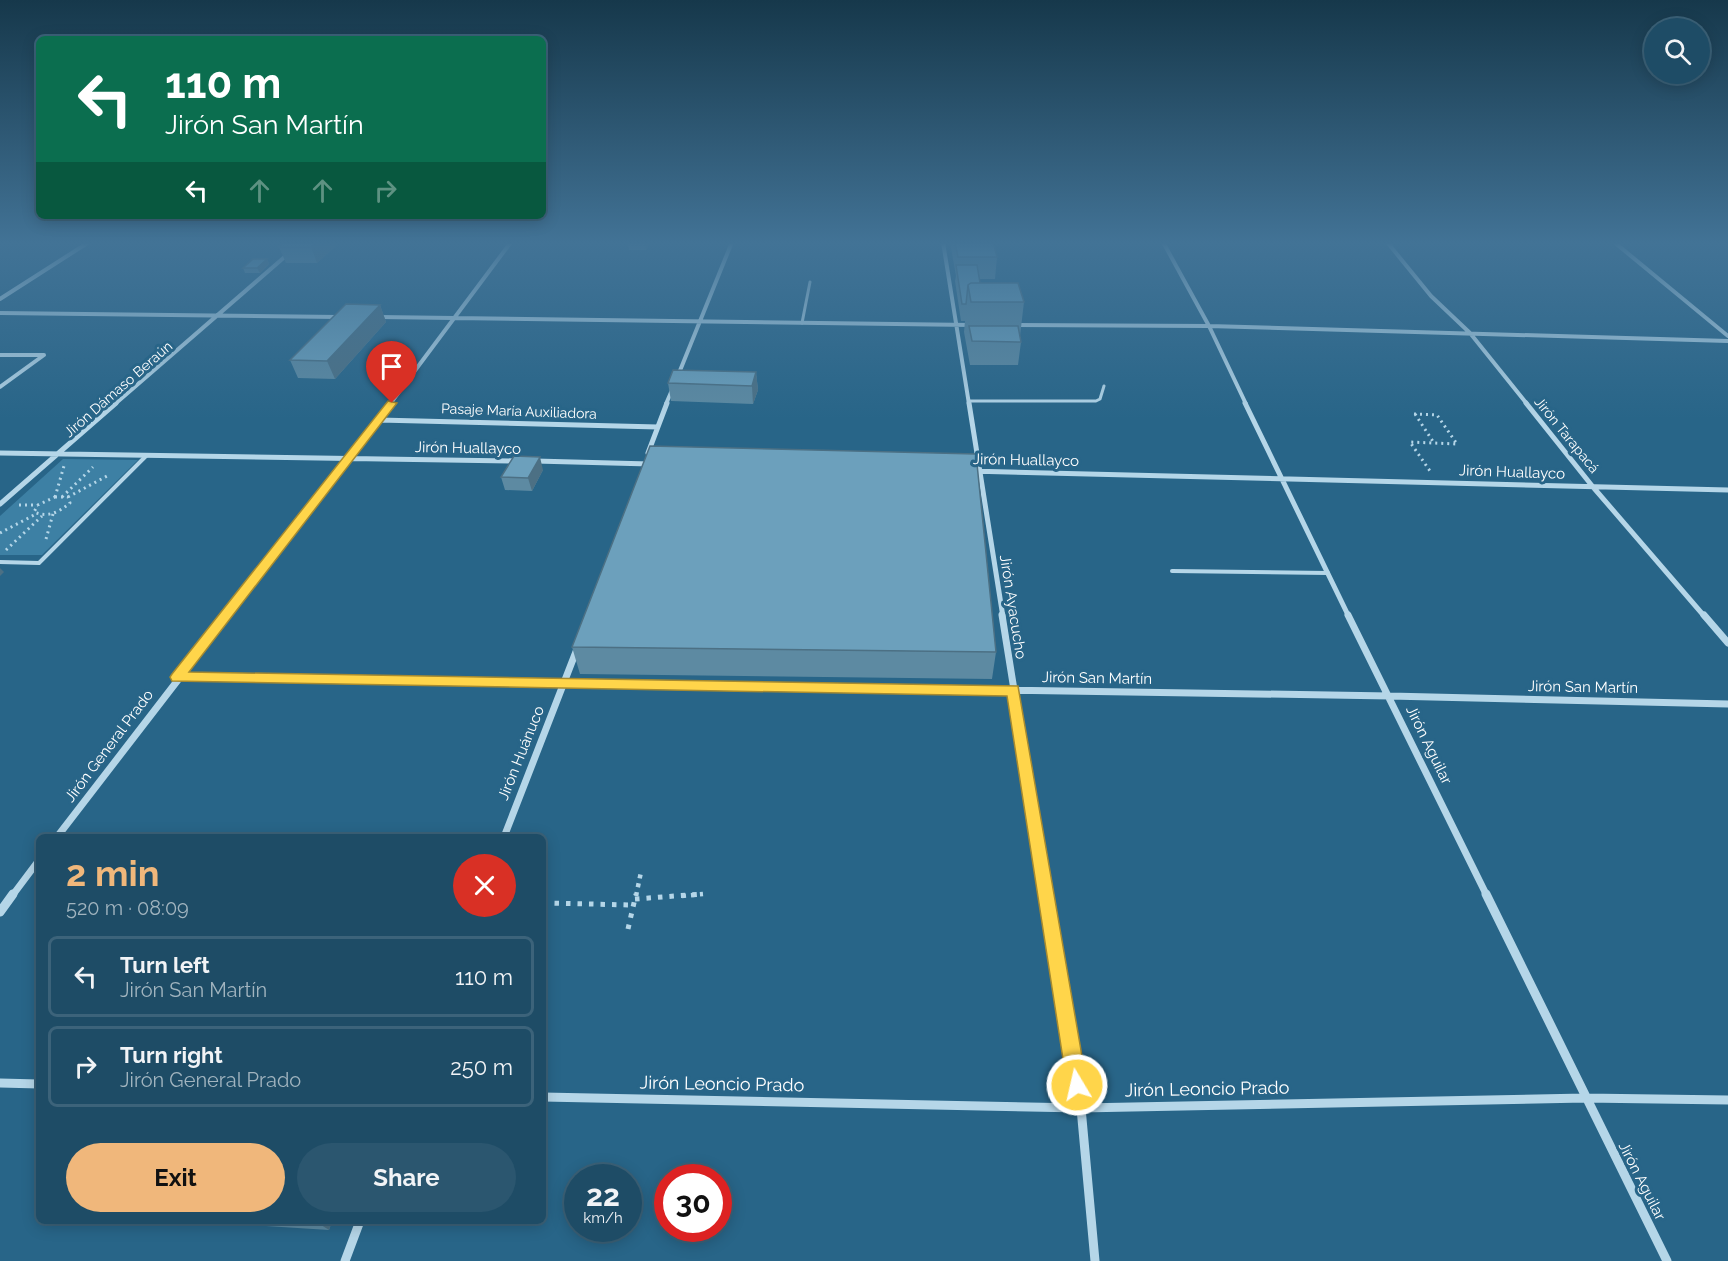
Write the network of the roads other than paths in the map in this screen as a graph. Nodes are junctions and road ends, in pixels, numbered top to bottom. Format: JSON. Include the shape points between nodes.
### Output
{"nodes":[{"id":1,"x":235,"y":301,"type":"edge"},
{"id":2,"x":469,"y":301,"type":"edge"},
{"id":3,"x":707,"y":301,"type":"edge"},
{"id":4,"x":806,"y":301,"type":"edge"},
{"id":5,"x":952,"y":301,"type":"edge"},
{"id":6,"x":1195,"y":301,"type":"edge"},
{"id":7,"x":1436,"y":301,"type":"edge"},
{"id":8,"x":1685,"y":301,"type":"edge"},
{"id":9,"x":0,"y":313,"type":"edge"},
{"id":10,"x":218,"y":316,"type":"junction"},
{"id":11,"x":346,"y":317,"type":"edge"},
{"id":12,"x":368,"y":317,"type":"edge"},
{"id":13,"x":456,"y":319,"type":"junction"},
{"id":14,"x":698,"y":321,"type":"junction"},
{"id":15,"x":802,"y":322,"type":"junction"},
{"id":16,"x":956,"y":325,"type":"junction"},
{"id":17,"x":979,"y":325,"type":"edge"},
{"id":18,"x":1014,"y":325,"type":"edge"},
{"id":19,"x":1209,"y":326,"type":"junction"},
{"id":20,"x":1470,"y":333,"type":"junction"},
{"id":21,"x":1728,"y":336,"type":"edge"},
{"id":22,"x":1728,"y":341,"type":"edge"},
{"id":23,"x":0,"y":355,"type":"edge"},
{"id":24,"x":1104,"y":386,"type":"dead end"},
{"id":25,"x":0,"y":387,"type":"edge"},
{"id":26,"x":969,"y":401,"type":"junction"},
{"id":27,"x":379,"y":420,"type":"junction"},
{"id":28,"x":658,"y":427,"type":"junction"},
{"id":29,"x":0,"y":453,"type":"edge"},
{"id":30,"x":58,"y":454,"type":"junction"},
{"id":31,"x":147,"y":455,"type":"junction"},
{"id":32,"x":350,"y":457,"type":"junction"},
{"id":33,"x":644,"y":464,"type":"junction"},
{"id":34,"x":656,"y":464,"type":"edge"},
{"id":35,"x":966,"y":471,"type":"edge"},
{"id":36,"x":978,"y":471,"type":"junction"},
{"id":37,"x":640,"y":475,"type":"edge"},
{"id":38,"x":1281,"y":477,"type":"junction"},
{"id":39,"x":1593,"y":487,"type":"junction"},
{"id":40,"x":1728,"y":490,"type":"edge"},
{"id":41,"x":0,"y":504,"type":"edge"},
{"id":42,"x":0,"y":562,"type":"edge"},
{"id":43,"x":1172,"y":571,"type":"dead end"},
{"id":44,"x":1329,"y":573,"type":"junction"},
{"id":45,"x":580,"y":639,"type":"edge"},
{"id":46,"x":1728,"y":643,"type":"edge"},
{"id":47,"x":177,"y":677,"type":"junction"},
{"id":48,"x":565,"y":683,"type":"junction"},
{"id":49,"x":1013,"y":690,"type":"junction"},
{"id":50,"x":1390,"y":696,"type":"junction"},
{"id":51,"x":1728,"y":704,"type":"edge"},
{"id":52,"x":59,"y":834,"type":"edge"},
{"id":53,"x":505,"y":834,"type":"edge"},
{"id":54,"x":36,"y":864,"type":"edge"},
{"id":55,"x":0,"y":912,"type":"edge"},
{"id":56,"x":0,"y":1083,"type":"edge"},
{"id":57,"x":36,"y":1084,"type":"edge"},
{"id":58,"x":546,"y":1097,"type":"edge"},
{"id":59,"x":1585,"y":1098,"type":"junction"},
{"id":60,"x":1728,"y":1100,"type":"edge"},
{"id":61,"x":1081,"y":1108,"type":"junction"},
{"id":62,"x":359,"y":1224,"type":"edge"},
{"id":63,"x":345,"y":1261,"type":"edge"},
{"id":64,"x":1095,"y":1261,"type":"edge"},
{"id":65,"x":1667,"y":1261,"type":"edge"}],
"edges":[{"from":1,"to":10,"type":"street","name":"Jirón Dámaso Beraún"},
{"from":2,"to":13,"type":"street","name":"Jirón General Prado"},
{"from":3,"to":14,"type":"street"},
{"from":4,"to":15,"type":"lane"},
{"from":5,"to":16,"type":"street","name":"Jirón Ayacucho"},
{"from":6,"to":19,"type":"street","name":"Jirón Aguilar"},
{"from":7,"to":20,"type":"street","name":"Jirón Tarapacá"},
{"from":8,"to":21,"type":"street"},
{"from":9,"to":10,"type":"street"},
{"from":10,"to":11,"type":"street"},
{"from":10,"to":30,"type":"street","name":"Jirón Dámaso Beraún"},
{"from":12,"to":13,"type":"street"},
{"from":13,"to":14,"type":"street"},
{"from":13,"to":27,"type":"street","name":"Jirón General Prado"},
{"from":14,"to":15,"type":"street"},
{"from":14,"to":28,"type":"street"},
{"from":15,"to":16,"type":"street"},
{"from":16,"to":17,"type":"street"},
{"from":16,"to":26,"type":"street","name":"Jirón Ayacucho"},
{"from":18,"to":19,"type":"street"},
{"from":19,"to":20,"type":"street"},
{"from":19,"to":38,"type":"street","name":"Jirón Aguilar"},
{"from":20,"to":22,"type":"street"},
{"from":20,"to":39,"type":"street","name":"Jirón Tarapacá"},
{"from":23,"to":25,"type":"street","via":[[44,355]]},
{"from":24,"to":26,"type":"lane","via":[[1096,401]]},
{"from":26,"to":36,"type":"street","name":"Jirón Ayacucho"},
{"from":27,"to":28,"type":"street","name":"Pasaje María Auxiliadora"},
{"from":27,"to":32,"type":"street","name":"Jirón General Prado"},
{"from":28,"to":33,"type":"street"},
{"from":29,"to":30,"type":"street","name":"Jirón Huallayco"},
{"from":30,"to":31,"type":"street","name":"Jirón Huallayco"},
{"from":30,"to":41,"type":"street","name":"Jirón Dámaso Beraún"},
{"from":31,"to":32,"type":"street","name":"Jirón Huallayco"},
{"from":31,"to":42,"type":"lane","via":[[39,563]]},
{"from":32,"to":33,"type":"street","name":"Jirón Huallayco"},
{"from":32,"to":47,"type":"street","name":"Jirón General Prado"},
{"from":33,"to":34,"type":"street","name":"Jirón Huallayco"},
{"from":33,"to":37,"type":"street"},
{"from":35,"to":36,"type":"street","name":"Jirón Huallayco"},
{"from":36,"to":38,"type":"street","name":"Jirón Huallayco"},
{"from":36,"to":49,"type":"street","name":"Jirón Ayacucho"},
{"from":38,"to":39,"type":"street","name":"Jirón Huallayco"},
{"from":38,"to":44,"type":"street","name":"Jirón Aguilar"},
{"from":39,"to":40,"type":"street","name":"Jirón Huallayco"},
{"from":39,"to":46,"type":"street","name":"Jirón Tarapacá"},
{"from":43,"to":44,"type":"lane"},
{"from":44,"to":50,"type":"street","name":"Jirón Aguilar"},
{"from":45,"to":48,"type":"street","name":"Jirón Huánuco"},
{"from":47,"to":48,"type":"street","name":"Jirón San Martín"},
{"from":47,"to":52,"type":"street","name":"Jirón General Prado"},
{"from":48,"to":49,"type":"street","name":"Jirón San Martín"},
{"from":48,"to":53,"type":"street","name":"Jirón Huánuco"},
{"from":49,"to":50,"type":"street","name":"Jirón San Martín"},
{"from":49,"to":61,"type":"street","name":"Jirón Ayacucho"},
{"from":50,"to":51,"type":"street","name":"Jirón San Martín"},
{"from":50,"to":59,"type":"street","name":"Jirón Aguilar"},
{"from":54,"to":55,"type":"street"},
{"from":56,"to":57,"type":"street"},
{"from":58,"to":61,"type":"street","name":"Jirón Leoncio Prado"},
{"from":59,"to":60,"type":"street","name":"Jirón Leoncio Prado"},
{"from":59,"to":61,"type":"street","name":"Jirón Leoncio Prado"},
{"from":59,"to":65,"type":"street","name":"Jirón Aguilar"},
{"from":61,"to":64,"type":"street","name":"Jirón Ayacucho"},
{"from":62,"to":63,"type":"street"}]}
